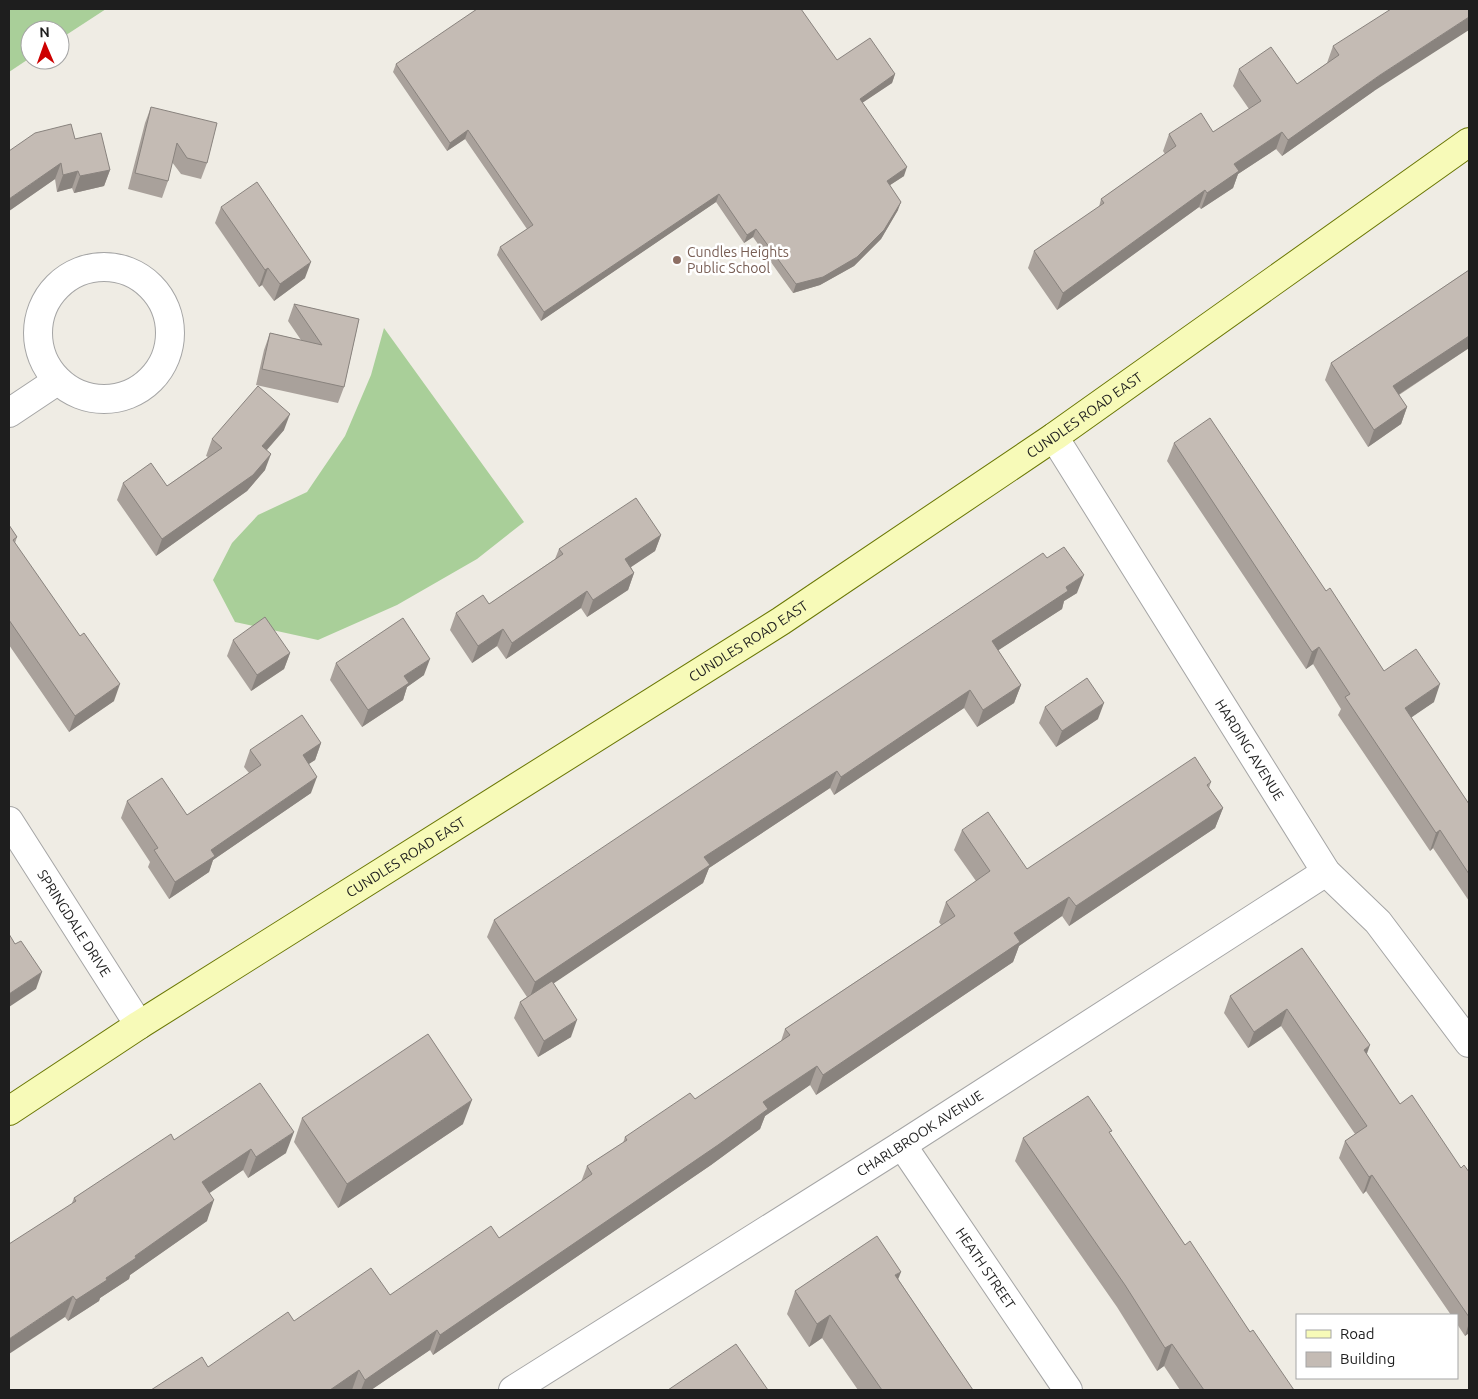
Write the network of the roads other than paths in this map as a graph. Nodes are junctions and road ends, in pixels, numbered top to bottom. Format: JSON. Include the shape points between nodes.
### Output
{"nodes":[{"id":1,"x":1469,"y":142,"type":"edge"},
{"id":2,"x":57,"y":381,"type":"junction"},
{"id":3,"x":9,"y":413,"type":"edge"},
{"id":4,"x":1054,"y":437,"type":"junction"},
{"id":5,"x":9,"y":821,"type":"edge"},
{"id":6,"x":1326,"y":872,"type":"junction"},
{"id":7,"x":138,"y":1024,"type":"junction"},
{"id":8,"x":1469,"y":1043,"type":"edge"},
{"id":9,"x":9,"y":1111,"type":"edge"},
{"id":10,"x":902,"y":1146,"type":"junction"},
{"id":11,"x":513,"y":1390,"type":"edge"},
{"id":12,"x":1068,"y":1390,"type":"edge"}],
"edges":[{"from":1,"to":4,"type":"main road","name":"CUNDLES ROAD EAST"},
{"from":2,"to":2,"type":"street","via":[[81,396],[109,400],[134,394],[152,380],[168,356],[172,336],[169,314],[156,290],[128,270],[87,268],[68,276],[51,293],[38,322],[38,342],[44,363]]},
{"from":2,"to":3,"type":"street"},
{"from":4,"to":6,"type":"street","name":"HARDING AVENUE"},
{"from":4,"to":7,"type":"main road","name":"CUNDLES ROAD EAST","via":[[781,621]]},
{"from":5,"to":7,"type":"street","name":"SPRINGDALE DRIVE"},
{"from":6,"to":8,"type":"street","name":"HARDING AVENUE","via":[[1378,922]]},
{"from":6,"to":10,"type":"street","name":"CHARLBROOK AVENUE"},
{"from":7,"to":9,"type":"main road","name":"CUNDLES ROAD EAST"},
{"from":10,"to":11,"type":"street","name":"CHARLBROOK AVENUE"},
{"from":10,"to":12,"type":"street","name":"HEATH STREET"}]}
